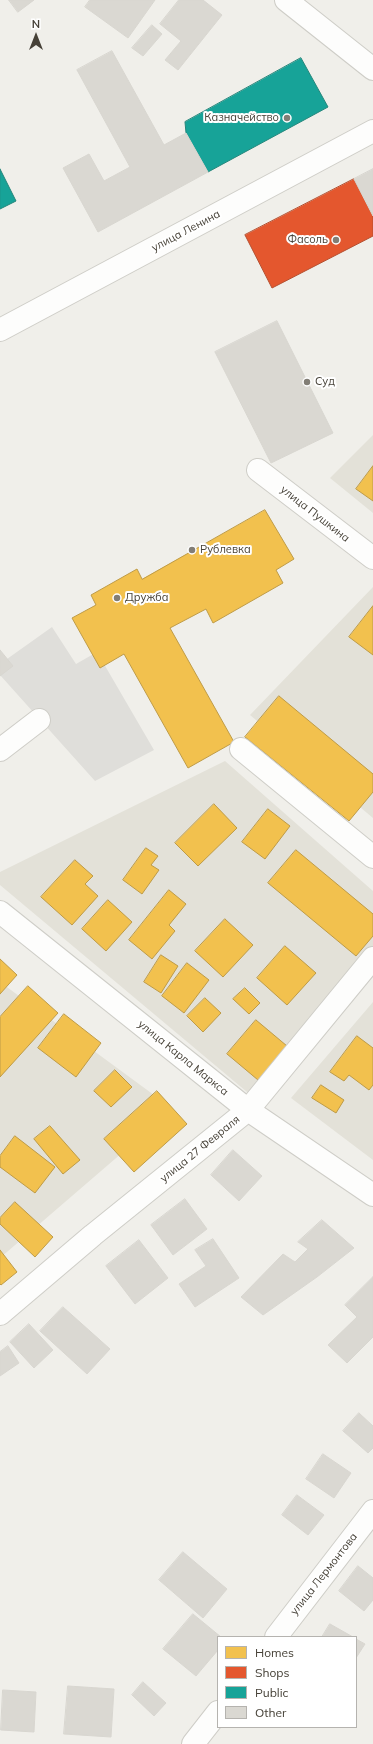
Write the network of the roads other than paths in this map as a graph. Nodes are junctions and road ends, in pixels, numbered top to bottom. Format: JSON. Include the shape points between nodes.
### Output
{"nodes":[{"id":1,"x":286,"y":0,"type":"edge"},
{"id":2,"x":373,"y":69,"type":"edge"},
{"id":3,"x":373,"y":131,"type":"edge"},
{"id":4,"x":0,"y":330,"type":"edge"},
{"id":5,"x":258,"y":470,"type":"dead end"},
{"id":6,"x":373,"y":558,"type":"edge"},
{"id":7,"x":39,"y":720,"type":"dead end"},
{"id":8,"x":241,"y":749,"type":"dead end"},
{"id":9,"x":0,"y":750,"type":"edge"},
{"id":10,"x":373,"y":858,"type":"edge"},
{"id":11,"x":0,"y":912,"type":"edge"},
{"id":12,"x":373,"y":958,"type":"edge"},
{"id":13,"x":248,"y":1110,"type":"junction"},
{"id":14,"x":373,"y":1196,"type":"edge"},
{"id":15,"x":0,"y":1314,"type":"edge"},
{"id":16,"x":373,"y":1511,"type":"edge"},
{"id":17,"x":277,"y":1636,"type":"edge"},
{"id":18,"x":217,"y":1713,"type":"edge"},
{"id":19,"x":193,"y":1744,"type":"edge"}],
"edges":[{"from":1,"to":2,"type":"street"},
{"from":3,"to":4,"type":"street","name":"улица Ленина"},
{"from":5,"to":6,"type":"street","name":"улица Пушкина"},
{"from":7,"to":9,"type":"street"},
{"from":8,"to":10,"type":"street"},
{"from":11,"to":13,"type":"street","name":"улица Карла Маркса"},
{"from":12,"to":13,"type":"street","name":"улица 27 Февраля"},
{"from":13,"to":14,"type":"street","name":"улица Карла Маркса"},
{"from":13,"to":15,"type":"street","name":"улица 27 Февраля"},
{"from":16,"to":17,"type":"street","name":"улица Лермонтова"},
{"from":18,"to":19,"type":"street"}]}
